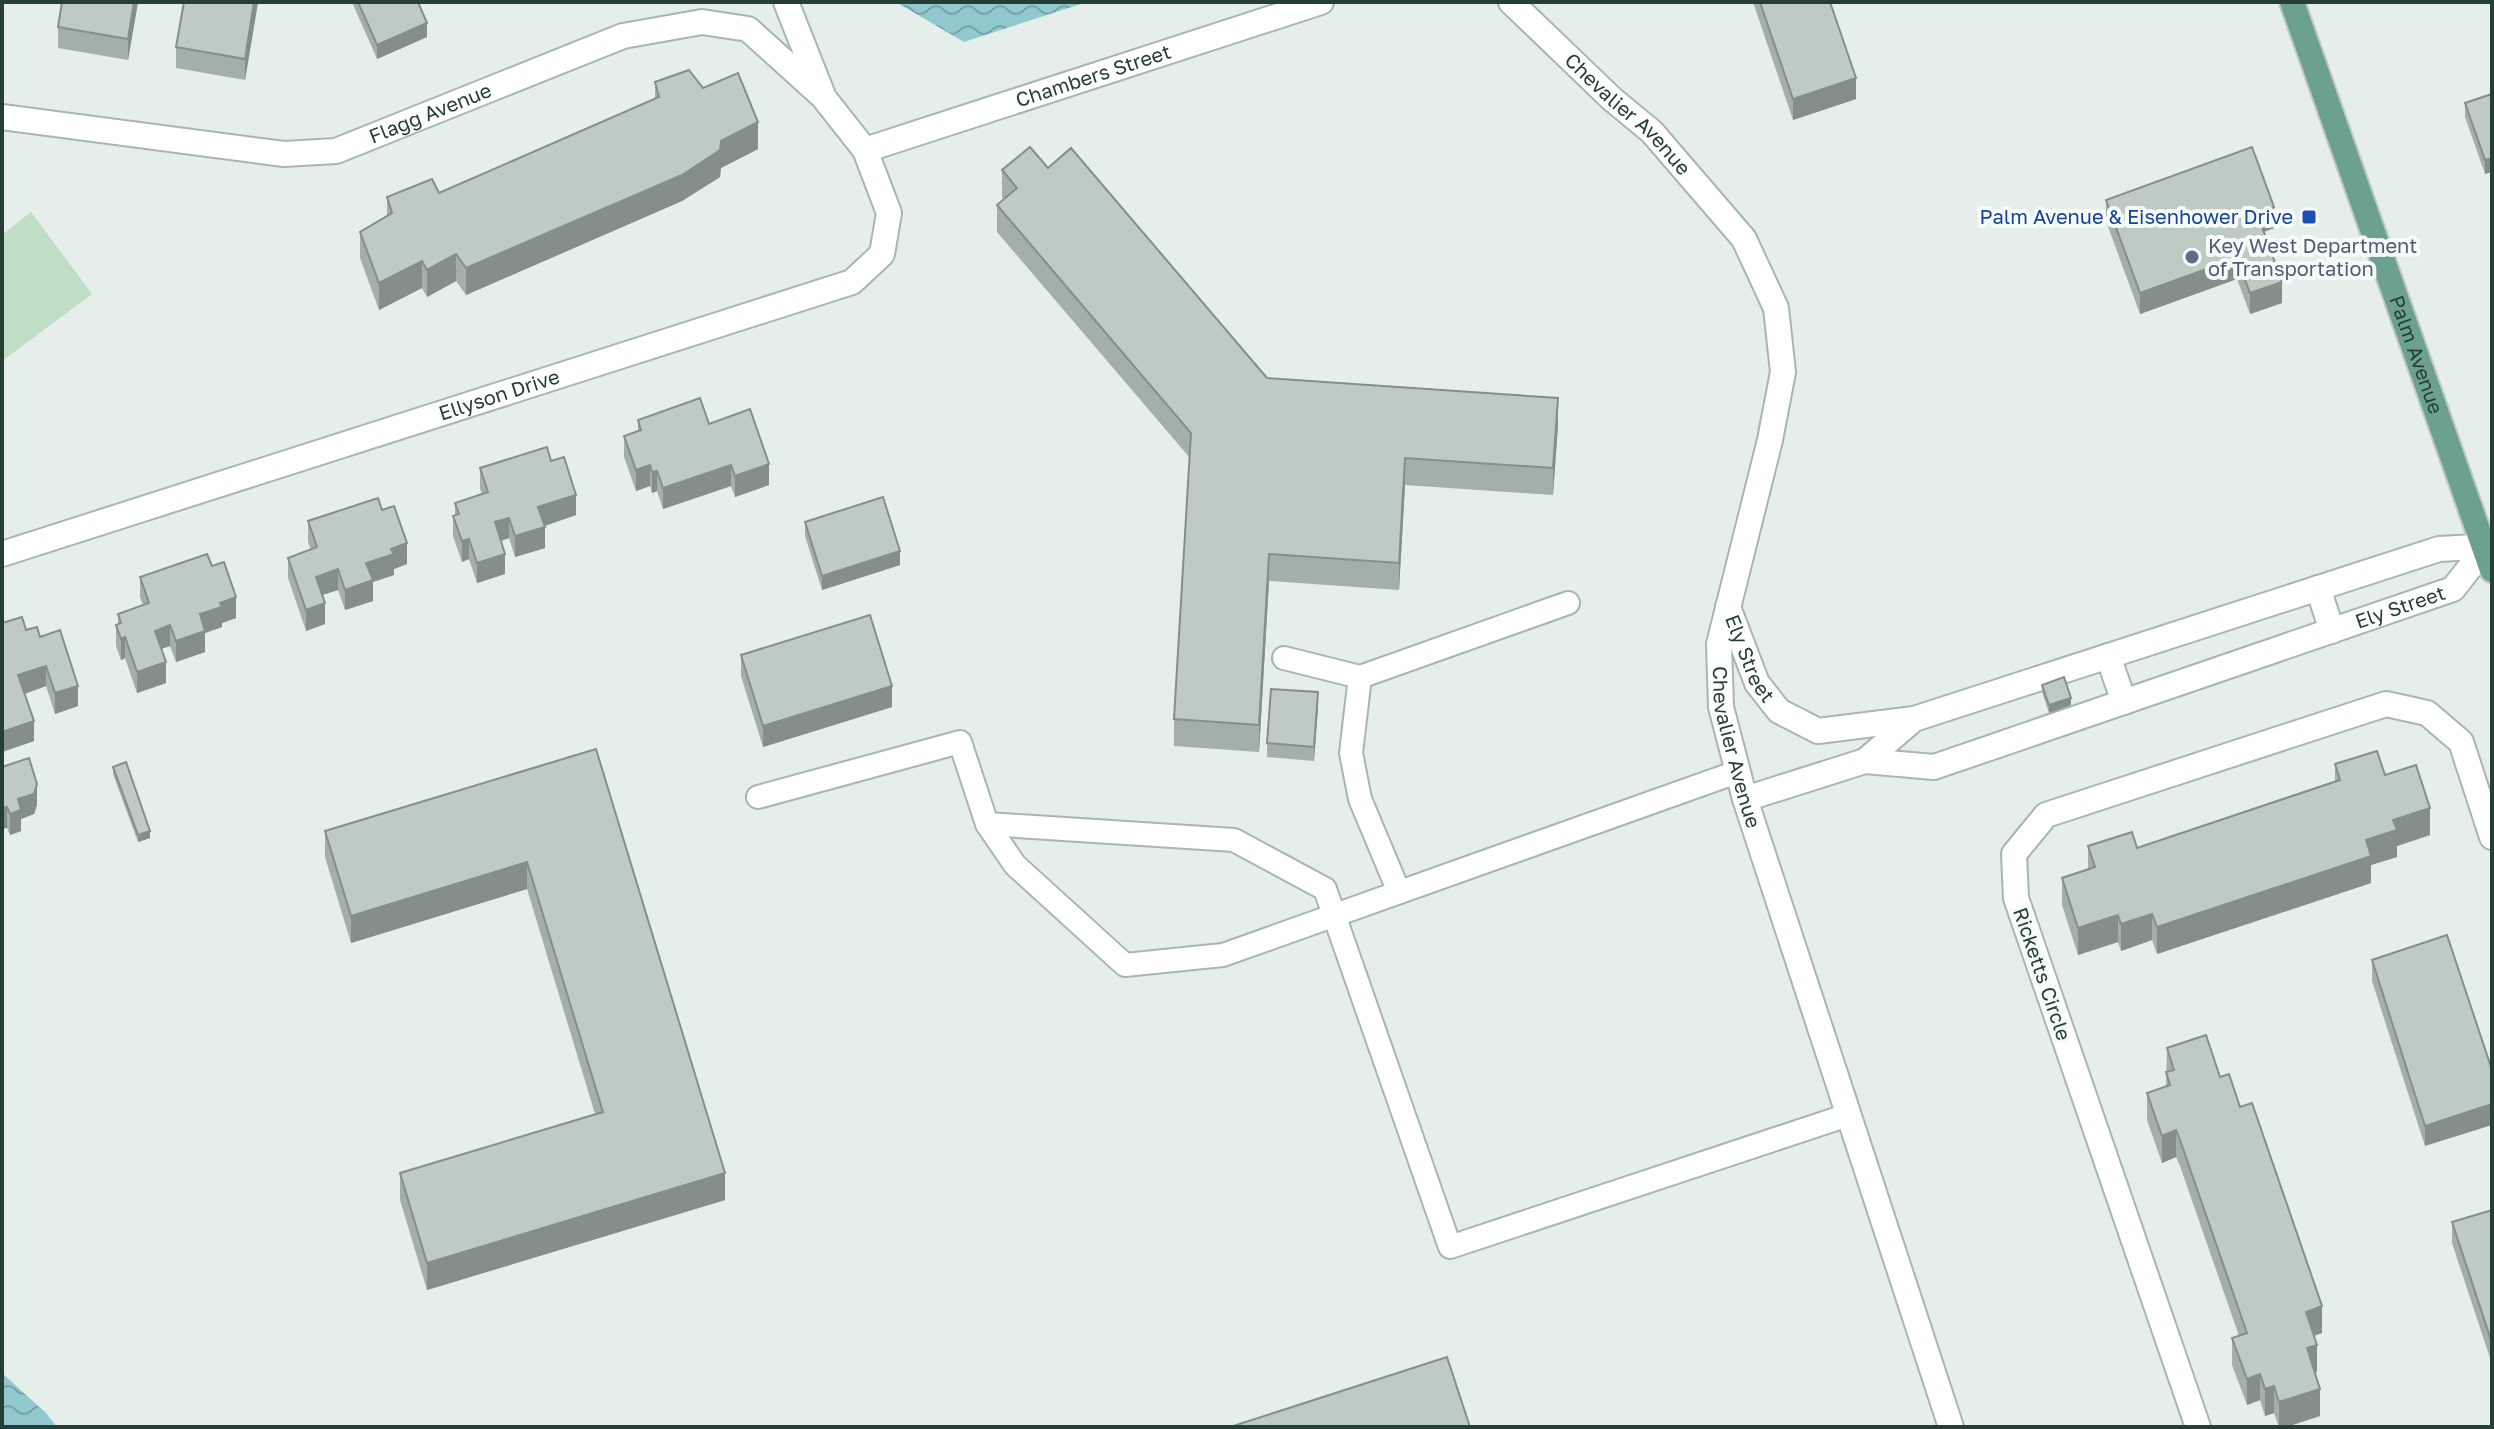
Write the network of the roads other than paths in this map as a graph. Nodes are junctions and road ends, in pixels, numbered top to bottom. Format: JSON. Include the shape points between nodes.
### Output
{"nodes":[{"id":1,"x":786,"y":2,"type":"edge"},
{"id":2,"x":1321,"y":2,"type":"edge"},
{"id":3,"x":1511,"y":2,"type":"edge"},
{"id":4,"x":2292,"y":2,"type":"edge"},
{"id":5,"x":824,"y":98,"type":"junction"},
{"id":6,"x":2,"y":117,"type":"edge"},
{"id":7,"x":865,"y":150,"type":"junction"},
{"id":8,"x":2,"y":554,"type":"edge"},
{"id":9,"x":2490,"y":555,"type":"edge"},
{"id":10,"x":2318,"y":588,"type":"junction"},
{"id":11,"x":1568,"y":603,"type":"dead end"},
{"id":12,"x":1728,"y":607,"type":"junction"},
{"id":13,"x":2332,"y":631,"type":"junction"},
{"id":14,"x":2108,"y":656,"type":"junction"},
{"id":15,"x":1284,"y":658,"type":"dead end"},
{"id":16,"x":1360,"y":677,"type":"junction"},
{"id":17,"x":2124,"y":702,"type":"junction"},
{"id":18,"x":1914,"y":719,"type":"junction"},
{"id":19,"x":1865,"y":761,"type":"junction"},
{"id":20,"x":1737,"y":772,"type":"junction"},
{"id":21,"x":758,"y":797,"type":"dead end"},
{"id":22,"x":1745,"y":799,"type":"junction"},
{"id":23,"x":987,"y":824,"type":"junction"},
{"id":24,"x":2492,"y":837,"type":"edge"},
{"id":25,"x":1399,"y":892,"type":"junction"},
{"id":26,"x":1334,"y":915,"type":"junction"},
{"id":27,"x":1848,"y":1115,"type":"junction"},
{"id":28,"x":1951,"y":1427,"type":"edge"},
{"id":29,"x":2198,"y":1427,"type":"edge"}],
"edges":[{"from":1,"to":5,"type":"street"},
{"from":2,"to":7,"type":"street","name":"Chambers Street"},
{"from":3,"to":12,"type":"street","name":"Chevalier Avenue","via":[[1652,132],[1744,239],[1776,308],[1783,372]]},
{"from":4,"to":9,"type":"main road","name":"Palm Avenue"},
{"from":5,"to":6,"type":"street","name":"Flagg Avenue","via":[[748,29],[702,22],[623,36],[336,151],[284,154]]},
{"from":5,"to":7,"type":"street","name":"Ellyson Drive"},
{"from":7,"to":8,"type":"street","name":"Ellyson Drive","via":[[889,213],[882,254],[852,282]]},
{"from":9,"to":10,"type":"street","name":"Ely Street","via":[[2439,549]]},
{"from":9,"to":13,"type":"street","name":"Ely Street","via":[[2453,589]]},
{"from":10,"to":13,"type":"street"},
{"from":10,"to":14,"type":"street","name":"Ely Street"},
{"from":11,"to":16,"type":"lane"},
{"from":12,"to":18,"type":"street","name":"Ely Street","via":[[1757,683],[1779,711],[1818,731]]},
{"from":12,"to":20,"type":"street","name":"Chevalier Avenue","via":[[1719,644],[1721,707]]},
{"from":13,"to":17,"type":"street","name":"Ely Street"},
{"from":14,"to":17,"type":"street"},
{"from":14,"to":18,"type":"street","name":"Ely Street"},
{"from":15,"to":16,"type":"lane"},
{"from":16,"to":25,"type":"lane","via":[[1351,753],[1360,799]]},
{"from":17,"to":19,"type":"street","name":"Ely Street","via":[[1934,767]]},
{"from":18,"to":19,"type":"street","name":"Ely Street"},
{"from":19,"to":22,"type":"street","name":"Ely Street"},
{"from":20,"to":22,"type":"street","name":"Chevalier Avenue"},
{"from":20,"to":25,"type":"lane"},
{"from":21,"to":23,"type":"lane","via":[[960,742]]},
{"from":22,"to":27,"type":"street","name":"Chevalier Avenue"},
{"from":23,"to":26,"type":"lane","via":[[1234,840],[1325,889]]},
{"from":23,"to":26,"type":"lane","via":[[1015,865],[1125,965],[1223,955]]},
{"from":24,"to":29,"type":"street","name":"Ricketts Circle","via":[[2461,742],[2427,713],[2386,704],[2046,815],[2014,854],[2016,898]]},
{"from":25,"to":26,"type":"lane"},
{"from":26,"to":27,"type":"lane","via":[[1450,1247]]},
{"from":27,"to":28,"type":"street","name":"Chevalier Avenue"}]}
